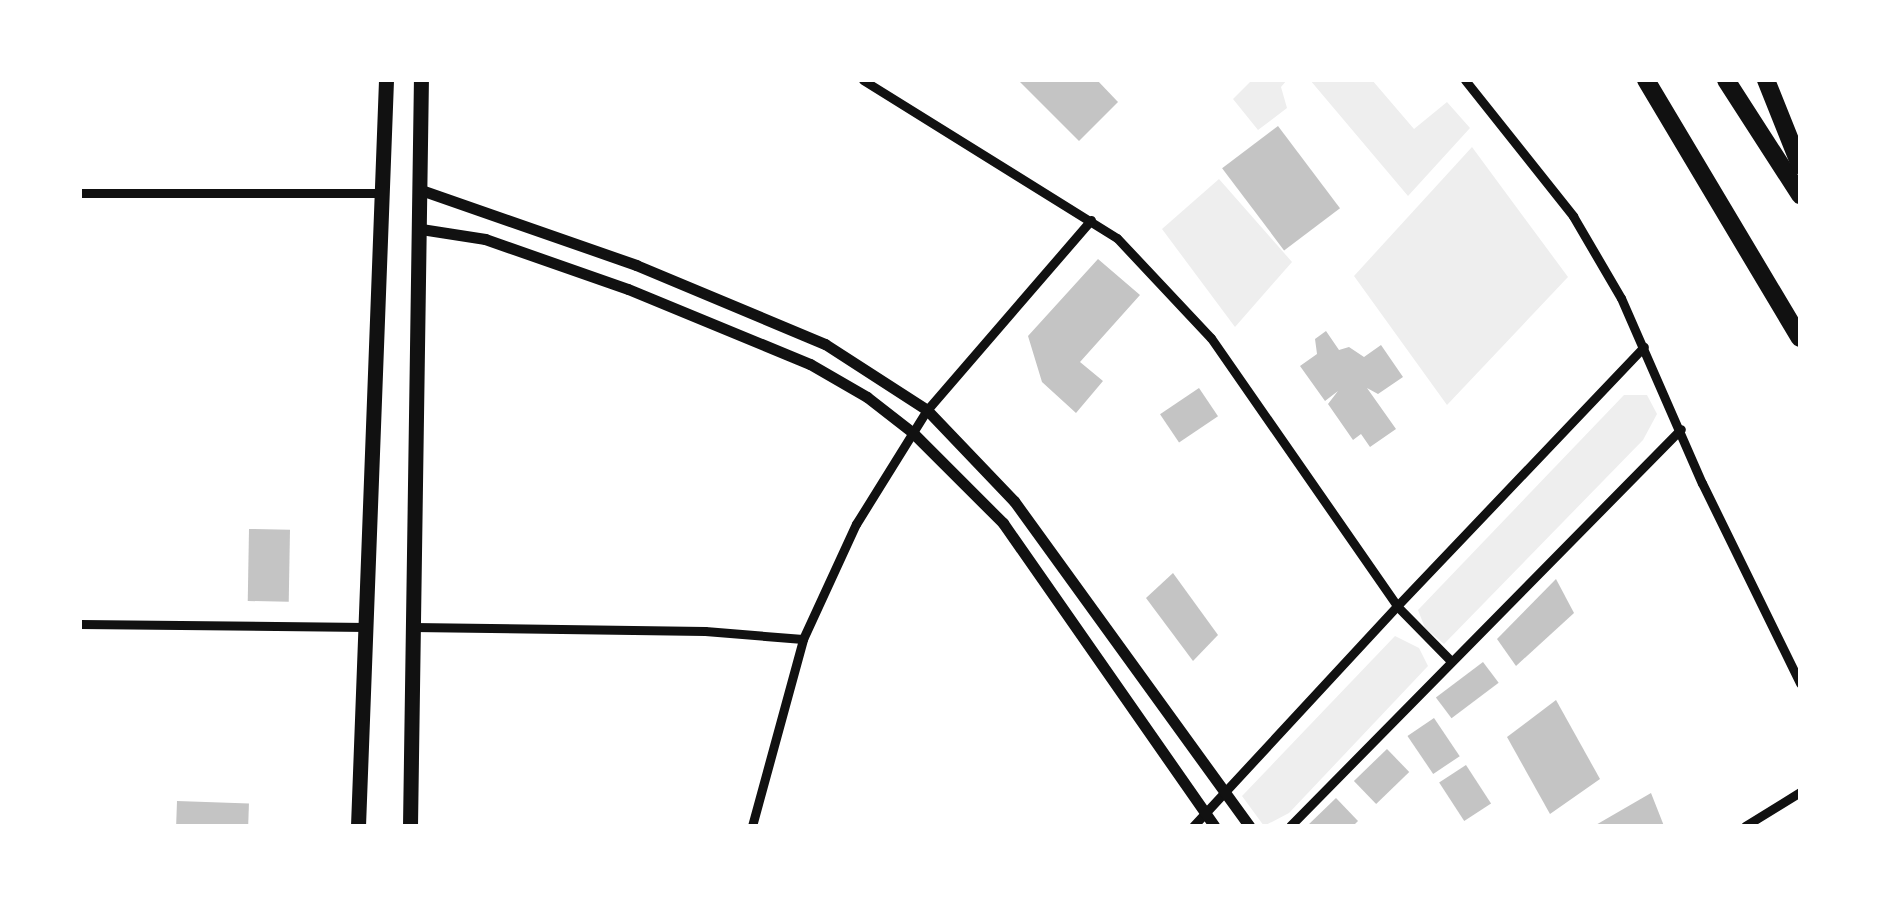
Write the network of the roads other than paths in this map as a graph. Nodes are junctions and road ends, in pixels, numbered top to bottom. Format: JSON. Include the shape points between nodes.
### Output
{"nodes":[{"id":1,"x":386,"y":80,"type":"edge"},
{"id":2,"x":421,"y":80,"type":"edge"},
{"id":3,"x":862,"y":80,"type":"edge"},
{"id":4,"x":1465,"y":80,"type":"edge"},
{"id":5,"x":1646,"y":80,"type":"edge"},
{"id":6,"x":1726,"y":80,"type":"edge"},
{"id":7,"x":1766,"y":80,"type":"edge"},
{"id":8,"x":1800,"y":166,"type":"edge"},
{"id":9,"x":421,"y":190,"type":"junction"},
{"id":10,"x":80,"y":193,"type":"edge"},
{"id":11,"x":386,"y":193,"type":"junction"},
{"id":12,"x":1800,"y":195,"type":"edge"},
{"id":13,"x":1092,"y":220,"type":"junction"},
{"id":14,"x":421,"y":229,"type":"junction"},
{"id":15,"x":1800,"y":338,"type":"edge"},
{"id":16,"x":1644,"y":347,"type":"junction"},
{"id":17,"x":927,"y":410,"type":"junction"},
{"id":18,"x":1681,"y":429,"type":"junction"},
{"id":19,"x":912,"y":432,"type":"junction"},
{"id":20,"x":1397,"y":606,"type":"junction"},
{"id":21,"x":80,"y":624,"type":"edge"},
{"id":22,"x":369,"y":627,"type":"junction"},
{"id":23,"x":413,"y":628,"type":"junction"},
{"id":24,"x":802,"y":639,"type":"junction"},
{"id":25,"x":1450,"y":661,"type":"junction"},
{"id":26,"x":1800,"y":683,"type":"edge"},
{"id":27,"x":1224,"y":792,"type":"junction"},
{"id":28,"x":1800,"y":792,"type":"edge"},
{"id":29,"x":1203,"y":811,"type":"junction"},
{"id":30,"x":358,"y":826,"type":"edge"},
{"id":31,"x":410,"y":826,"type":"edge"},
{"id":32,"x":752,"y":826,"type":"edge"},
{"id":33,"x":1193,"y":826,"type":"edge"},
{"id":34,"x":1214,"y":826,"type":"edge"},
{"id":35,"x":1249,"y":826,"type":"edge"},
{"id":36,"x":1290,"y":826,"type":"edge"},
{"id":37,"x":1745,"y":826,"type":"edge"}],
"edges":[{"from":1,"to":11,"type":"main road"},
{"from":2,"to":9,"type":"main road"},
{"from":3,"to":13,"type":"street"},
{"from":4,"to":16,"type":"street","via":[[1573,216]]},
{"from":5,"to":15,"type":"highway"},
{"from":6,"to":12,"type":"highway"},
{"from":7,"to":8,"type":"highway"},
{"from":9,"to":14,"type":"main road"},
{"from":9,"to":17,"type":"street","via":[[636,265],[825,344]]},
{"from":10,"to":11,"type":"street"},
{"from":11,"to":22,"type":"main road"},
{"from":13,"to":17,"type":"street"},
{"from":13,"to":20,"type":"street","via":[[1211,338]]},
{"from":14,"to":19,"type":"street","via":[[511,246],[810,364]]},
{"from":14,"to":23,"type":"main road"},
{"from":16,"to":18,"type":"street"},
{"from":16,"to":20,"type":"street"},
{"from":17,"to":19,"type":"street"},
{"from":17,"to":27,"type":"street","via":[[1014,500]]},
{"from":18,"to":25,"type":"street"},
{"from":18,"to":26,"type":"street"},
{"from":19,"to":24,"type":"street","via":[[856,524]]},
{"from":19,"to":29,"type":"street","via":[[1003,523]]},
{"from":20,"to":25,"type":"street"},
{"from":20,"to":27,"type":"street"},
{"from":21,"to":22,"type":"street"},
{"from":22,"to":30,"type":"main road"},
{"from":23,"to":24,"type":"street","via":[[705,630]]},
{"from":23,"to":31,"type":"main road"},
{"from":24,"to":32,"type":"street"},
{"from":25,"to":36,"type":"street"},
{"from":27,"to":29,"type":"street"},
{"from":27,"to":35,"type":"street"},
{"from":28,"to":37,"type":"street"},
{"from":29,"to":33,"type":"street"},
{"from":29,"to":34,"type":"street"}]}
